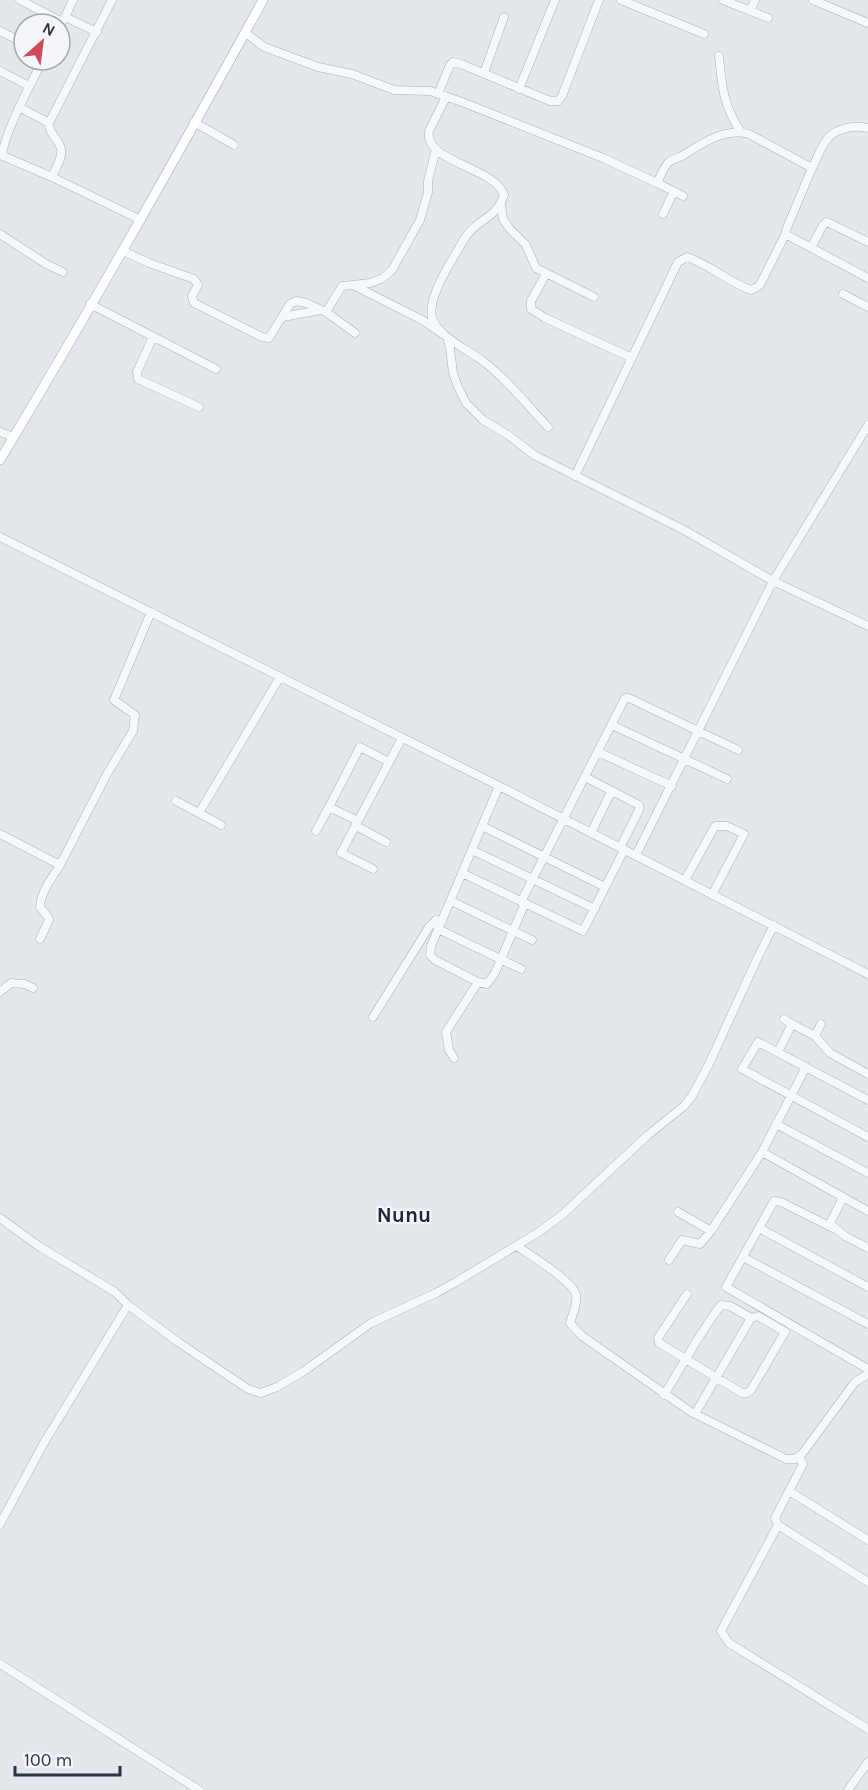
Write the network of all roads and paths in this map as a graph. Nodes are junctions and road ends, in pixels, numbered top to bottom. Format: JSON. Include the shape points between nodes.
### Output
{"nodes":[{"id":1,"x":20,"y":0,"type":"edge"},
{"id":2,"x":112,"y":0,"type":"edge"},
{"id":3,"x":263,"y":0,"type":"edge"},
{"id":4,"x":555,"y":0,"type":"edge"},
{"id":5,"x":599,"y":0,"type":"edge"},
{"id":6,"x":723,"y":0,"type":"edge"},
{"id":7,"x":754,"y":0,"type":"edge"},
{"id":8,"x":813,"y":0,"type":"edge"},
{"id":9,"x":626,"y":1,"type":"edge"},
{"id":10,"x":750,"y":11,"type":"junction"},
{"id":11,"x":44,"y":12,"type":"edge"},
{"id":12,"x":504,"y":17,"type":"dead end"},
{"id":13,"x":768,"y":18,"type":"dead end"},
{"id":14,"x":868,"y":23,"type":"edge"},
{"id":15,"x":72,"y":24,"type":"edge"},
{"id":16,"x":97,"y":32,"type":"junction"},
{"id":17,"x":246,"y":33,"type":"junction"},
{"id":18,"x":704,"y":34,"type":"dead end"},
{"id":19,"x":719,"y":56,"type":"dead end"},
{"id":20,"x":0,"y":71,"type":"edge"},
{"id":21,"x":37,"y":72,"type":"edge"},
{"id":22,"x":484,"y":73,"type":"junction"},
{"id":23,"x":29,"y":86,"type":"junction"},
{"id":24,"x":519,"y":89,"type":"junction"},
{"id":25,"x":438,"y":94,"type":"junction"},
{"id":26,"x":446,"y":97,"type":"junction"},
{"id":27,"x":19,"y":106,"type":"junction"},
{"id":28,"x":194,"y":122,"type":"junction"},
{"id":29,"x":49,"y":123,"type":"junction"},
{"id":30,"x":868,"y":128,"type":"edge"},
{"id":31,"x":741,"y":132,"type":"junction"},
{"id":32,"x":234,"y":145,"type":"dead end"},
{"id":33,"x":436,"y":149,"type":"junction"},
{"id":34,"x":1,"y":156,"type":"edge"},
{"id":35,"x":812,"y":168,"type":"junction"},
{"id":36,"x":52,"y":177,"type":"junction"},
{"id":37,"x":657,"y":183,"type":"junction"},
{"id":38,"x":674,"y":191,"type":"junction"},
{"id":39,"x":683,"y":196,"type":"dead end"},
{"id":40,"x":501,"y":205,"type":"junction"},
{"id":41,"x":663,"y":214,"type":"dead end"},
{"id":42,"x":141,"y":220,"type":"junction"},
{"id":43,"x":786,"y":233,"type":"junction"},
{"id":44,"x":0,"y":234,"type":"edge"},
{"id":45,"x":868,"y":242,"type":"edge"},
{"id":46,"x":811,"y":249,"type":"junction"},
{"id":47,"x":123,"y":251,"type":"junction"},
{"id":48,"x":63,"y":272,"type":"dead end"},
{"id":49,"x":546,"y":274,"type":"junction"},
{"id":50,"x":868,"y":278,"type":"edge"},
{"id":51,"x":353,"y":285,"type":"junction"},
{"id":52,"x":843,"y":294,"type":"dead end"},
{"id":53,"x":594,"y":297,"type":"dead end"},
{"id":54,"x":90,"y":304,"type":"junction"},
{"id":55,"x":868,"y":307,"type":"edge"},
{"id":56,"x":323,"y":311,"type":"junction"},
{"id":57,"x":283,"y":316,"type":"junction"},
{"id":58,"x":355,"y":333,"type":"dead end"},
{"id":59,"x":447,"y":336,"type":"junction"},
{"id":60,"x":153,"y":337,"type":"junction"},
{"id":61,"x":632,"y":357,"type":"junction"},
{"id":62,"x":216,"y":369,"type":"dead end"},
{"id":63,"x":198,"y":407,"type":"dead end"},
{"id":64,"x":868,"y":425,"type":"edge"},
{"id":65,"x":548,"y":427,"type":"dead end"},
{"id":66,"x":0,"y":432,"type":"edge"},
{"id":67,"x":14,"y":437,"type":"junction"},
{"id":68,"x":0,"y":460,"type":"edge"},
{"id":69,"x":575,"y":476,"type":"junction"},
{"id":70,"x":0,"y":537,"type":"edge"},
{"id":71,"x":773,"y":580,"type":"junction"},
{"id":72,"x":152,"y":612,"type":"junction"},
{"id":73,"x":868,"y":626,"type":"edge"},
{"id":74,"x":280,"y":677,"type":"junction"},
{"id":75,"x":612,"y":725,"type":"junction"},
{"id":76,"x":698,"y":731,"type":"junction"},
{"id":77,"x":402,"y":738,"type":"junction"},
{"id":78,"x":738,"y":750,"type":"dead end"},
{"id":79,"x":598,"y":752,"type":"junction"},
{"id":80,"x":684,"y":759,"type":"junction"},
{"id":81,"x":389,"y":762,"type":"junction"},
{"id":82,"x":585,"y":777,"type":"junction"},
{"id":83,"x":727,"y":779,"type":"dead end"},
{"id":84,"x":499,"y":786,"type":"junction"},
{"id":85,"x":672,"y":786,"type":"junction"},
{"id":86,"x":611,"y":792,"type":"junction"},
{"id":87,"x":176,"y":801,"type":"dead end"},
{"id":88,"x":329,"y":807,"type":"junction"},
{"id":89,"x":199,"y":813,"type":"junction"},
{"id":90,"x":562,"y":818,"type":"junction"},
{"id":91,"x":357,"y":824,"type":"junction"},
{"id":92,"x":221,"y":825,"type":"dead end"},
{"id":93,"x":482,"y":826,"type":"junction"},
{"id":94,"x":316,"y":831,"type":"dead end"},
{"id":95,"x":591,"y":833,"type":"junction"},
{"id":96,"x":0,"y":834,"type":"edge"},
{"id":97,"x":386,"y":842,"type":"dead end"},
{"id":98,"x":622,"y":849,"type":"junction"},
{"id":99,"x":471,"y":850,"type":"junction"},
{"id":100,"x":636,"y":855,"type":"junction"},
{"id":101,"x":543,"y":856,"type":"junction"},
{"id":102,"x":60,"y":865,"type":"junction"},
{"id":103,"x":373,"y":869,"type":"dead end"},
{"id":104,"x":462,"y":873,"type":"junction"},
{"id":105,"x":532,"y":878,"type":"junction"},
{"id":106,"x":685,"y":880,"type":"junction"},
{"id":107,"x":605,"y":887,"type":"junction"},
{"id":108,"x":712,"y":896,"type":"junction"},
{"id":109,"x":451,"y":901,"type":"junction"},
{"id":110,"x":523,"y":903,"type":"junction"},
{"id":111,"x":595,"y":909,"type":"junction"},
{"id":112,"x":440,"y":925,"type":"junction"},
{"id":113,"x":774,"y":925,"type":"junction"},
{"id":114,"x":513,"y":930,"type":"junction"},
{"id":115,"x":40,"y":939,"type":"dead end"},
{"id":116,"x":532,"y":940,"type":"dead end"},
{"id":117,"x":501,"y":959,"type":"junction"},
{"id":118,"x":521,"y":969,"type":"dead end"},
{"id":119,"x":868,"y":974,"type":"edge"},
{"id":120,"x":478,"y":982,"type":"junction"},
{"id":121,"x":33,"y":988,"type":"dead end"},
{"id":122,"x":0,"y":992,"type":"edge"},
{"id":123,"x":373,"y":1017,"type":"dead end"},
{"id":124,"x":784,"y":1019,"type":"dead end"},
{"id":125,"x":792,"y":1024,"type":"junction"},
{"id":126,"x":821,"y":1024,"type":"dead end"},
{"id":127,"x":814,"y":1036,"type":"junction"},
{"id":128,"x":778,"y":1052,"type":"junction"},
{"id":129,"x":454,"y":1058,"type":"dead end"},
{"id":130,"x":806,"y":1067,"type":"junction"},
{"id":131,"x":868,"y":1074,"type":"edge"},
{"id":132,"x":791,"y":1096,"type":"junction"},
{"id":133,"x":868,"y":1100,"type":"edge"},
{"id":134,"x":776,"y":1124,"type":"junction"},
{"id":135,"x":868,"y":1137,"type":"edge"},
{"id":136,"x":762,"y":1152,"type":"junction"},
{"id":137,"x":868,"y":1173,"type":"edge"},
{"id":138,"x":843,"y":1198,"type":"junction"},
{"id":139,"x":868,"y":1211,"type":"edge"},
{"id":140,"x":678,"y":1212,"type":"dead end"},
{"id":141,"x":0,"y":1218,"type":"edge"},
{"id":142,"x":759,"y":1228,"type":"junction"},
{"id":143,"x":832,"y":1228,"type":"junction"},
{"id":144,"x":711,"y":1231,"type":"junction"},
{"id":145,"x":517,"y":1246,"type":"junction"},
{"id":146,"x":868,"y":1248,"type":"edge"},
{"id":147,"x":743,"y":1257,"type":"junction"},
{"id":148,"x":669,"y":1260,"type":"dead end"},
{"id":149,"x":868,"y":1287,"type":"edge"},
{"id":150,"x":687,"y":1294,"type":"dead end"},
{"id":151,"x":128,"y":1305,"type":"junction"},
{"id":152,"x":752,"y":1318,"type":"junction"},
{"id":153,"x":868,"y":1324,"type":"edge"},
{"id":154,"x":686,"y":1359,"type":"junction"},
{"id":155,"x":868,"y":1369,"type":"edge"},
{"id":156,"x":868,"y":1374,"type":"edge"},
{"id":157,"x":717,"y":1377,"type":"junction"},
{"id":158,"x":664,"y":1395,"type":"junction"},
{"id":159,"x":695,"y":1414,"type":"junction"},
{"id":160,"x":799,"y":1457,"type":"junction"},
{"id":161,"x":789,"y":1491,"type":"junction"},
{"id":162,"x":0,"y":1524,"type":"edge"},
{"id":163,"x":778,"y":1525,"type":"junction"},
{"id":164,"x":868,"y":1540,"type":"edge"},
{"id":165,"x":868,"y":1582,"type":"edge"},
{"id":166,"x":0,"y":1664,"type":"edge"},
{"id":167,"x":868,"y":1729,"type":"edge"},
{"id":168,"x":868,"y":1762,"type":"edge"},
{"id":169,"x":187,"y":1787,"type":"edge"},
{"id":170,"x":199,"y":1790,"type":"edge"},
{"id":171,"x":848,"y":1790,"type":"edge"}],
"edges":[{"from":1,"to":11,"type":"street"},
{"from":2,"to":16,"type":"street"},
{"from":3,"to":17,"type":"main road"},
{"from":4,"to":24,"type":"street"},
{"from":5,"to":24,"type":"street","via":[[558,101]]},
{"from":6,"to":10,"type":"street"},
{"from":7,"to":10,"type":"street"},
{"from":8,"to":14,"type":"street"},
{"from":9,"to":18,"type":"street"},
{"from":10,"to":13,"type":"street"},
{"from":12,"to":22,"type":"street"},
{"from":15,"to":16,"type":"street"},
{"from":16,"to":29,"type":"street"},
{"from":17,"to":25,"type":"street","via":[[264,47],[318,68],[352,74],[394,90]]},
{"from":17,"to":28,"type":"main road"},
{"from":19,"to":31,"type":"street","via":[[723,99]]},
{"from":20,"to":23,"type":"street"},
{"from":21,"to":23,"type":"street"},
{"from":22,"to":24,"type":"street"},
{"from":22,"to":25,"type":"street","via":[[453,62]]},
{"from":23,"to":27,"type":"street"},
{"from":25,"to":26,"type":"street"},
{"from":26,"to":33,"type":"street","via":[[428,136]]},
{"from":26,"to":37,"type":"street"},
{"from":27,"to":29,"type":"street"},
{"from":27,"to":34,"type":"street","via":[[6,125]]},
{"from":28,"to":32,"type":"street"},
{"from":28,"to":42,"type":"main road"},
{"from":29,"to":36,"type":"street","via":[[61,148]]},
{"from":30,"to":35,"type":"street","via":[[846,128],[828,137]]},
{"from":31,"to":35,"type":"street"},
{"from":31,"to":37,"type":"street","via":[[708,140],[671,161]]},
{"from":33,"to":40,"type":"street","via":[[502,187]]},
{"from":33,"to":51,"type":"street","via":[[420,220],[392,270],[370,283]]},
{"from":34,"to":36,"type":"street"},
{"from":35,"to":43,"type":"street"},
{"from":36,"to":42,"type":"street"},
{"from":37,"to":38,"type":"street"},
{"from":38,"to":39,"type":"street"},
{"from":38,"to":41,"type":"street"},
{"from":40,"to":49,"type":"street","via":[[509,228],[526,245],[536,268]]},
{"from":40,"to":59,"type":"street","via":[[469,231],[436,293],[432,317]]},
{"from":42,"to":47,"type":"main road"},
{"from":43,"to":46,"type":"street"},
{"from":43,"to":61,"type":"street","via":[[759,286],[751,290],[698,261],[687,257],[678,262]]},
{"from":44,"to":48,"type":"street"},
{"from":45,"to":46,"type":"street","via":[[827,222]]},
{"from":46,"to":50,"type":"street"},
{"from":47,"to":54,"type":"main road"},
{"from":47,"to":57,"type":"street","via":[[194,279],[198,285],[192,296],[194,303],[262,337],[269,338]]},
{"from":49,"to":53,"type":"street"},
{"from":49,"to":61,"type":"street","via":[[531,301],[531,309]]},
{"from":51,"to":56,"type":"street","via":[[342,286]]},
{"from":51,"to":59,"type":"street"},
{"from":52,"to":55,"type":"street"},
{"from":54,"to":60,"type":"street"},
{"from":54,"to":67,"type":"main road"},
{"from":56,"to":57,"type":"street"},
{"from":56,"to":57,"type":"street","via":[[296,301]]},
{"from":56,"to":58,"type":"street"},
{"from":59,"to":65,"type":"street","via":[[483,361]]},
{"from":59,"to":69,"type":"street","via":[[453,373],[474,412],[534,455]]},
{"from":60,"to":62,"type":"street"},
{"from":60,"to":63,"type":"street","via":[[137,372],[138,379]]},
{"from":61,"to":69,"type":"street"},
{"from":64,"to":71,"type":"street"},
{"from":66,"to":67,"type":"street"},
{"from":67,"to":68,"type":"main road"},
{"from":69,"to":71,"type":"street"},
{"from":70,"to":72,"type":"street"},
{"from":71,"to":73,"type":"street"},
{"from":71,"to":76,"type":"street"},
{"from":72,"to":74,"type":"street"},
{"from":72,"to":102,"type":"street","via":[[114,700],[135,715],[133,731]]},
{"from":74,"to":77,"type":"street"},
{"from":74,"to":89,"type":"street"},
{"from":75,"to":76,"type":"street","via":[[628,697]]},
{"from":75,"to":79,"type":"street"},
{"from":75,"to":80,"type":"street"},
{"from":76,"to":78,"type":"street"},
{"from":76,"to":80,"type":"street"},
{"from":77,"to":81,"type":"street"},
{"from":77,"to":84,"type":"street"},
{"from":79,"to":82,"type":"street"},
{"from":79,"to":85,"type":"street"},
{"from":80,"to":83,"type":"street"},
{"from":80,"to":85,"type":"street"},
{"from":81,"to":88,"type":"street","via":[[360,747]]},
{"from":81,"to":91,"type":"street"},
{"from":82,"to":86,"type":"street"},
{"from":82,"to":90,"type":"street"},
{"from":84,"to":90,"type":"street"},
{"from":84,"to":93,"type":"street"},
{"from":85,"to":100,"type":"street"},
{"from":86,"to":95,"type":"street"},
{"from":86,"to":98,"type":"street","via":[[640,807]]},
{"from":87,"to":89,"type":"street"},
{"from":88,"to":91,"type":"street"},
{"from":88,"to":94,"type":"street"},
{"from":89,"to":92,"type":"street"},
{"from":90,"to":95,"type":"street"},
{"from":90,"to":101,"type":"street"},
{"from":91,"to":97,"type":"street"},
{"from":91,"to":103,"type":"street","via":[[341,853]]},
{"from":93,"to":99,"type":"street"},
{"from":93,"to":101,"type":"street"},
{"from":95,"to":98,"type":"street"},
{"from":96,"to":102,"type":"street"},
{"from":98,"to":100,"type":"street"},
{"from":98,"to":107,"type":"street"},
{"from":99,"to":104,"type":"street"},
{"from":99,"to":105,"type":"street"},
{"from":100,"to":106,"type":"street"},
{"from":101,"to":105,"type":"street"},
{"from":101,"to":107,"type":"street"},
{"from":102,"to":115,"type":"street","via":[[40,900],[48,917]]},
{"from":104,"to":109,"type":"street"},
{"from":104,"to":110,"type":"street"},
{"from":105,"to":110,"type":"street"},
{"from":105,"to":111,"type":"street"},
{"from":106,"to":108,"type":"street"},
{"from":106,"to":108,"type":"street","via":[[715,826],[727,826],[744,834]]},
{"from":107,"to":111,"type":"street"},
{"from":108,"to":113,"type":"street"},
{"from":109,"to":112,"type":"street"},
{"from":109,"to":114,"type":"street"},
{"from":110,"to":111,"type":"street","via":[[582,931]]},
{"from":110,"to":114,"type":"street"},
{"from":112,"to":117,"type":"street"},
{"from":112,"to":120,"type":"street","via":[[430,955]]},
{"from":112,"to":123,"type":"street","via":[[436,920],[429,927]]},
{"from":113,"to":119,"type":"street"},
{"from":113,"to":145,"type":"street","via":[[709,1064],[684,1106],[563,1214]]},
{"from":114,"to":116,"type":"street"},
{"from":114,"to":117,"type":"street"},
{"from":117,"to":118,"type":"street"},
{"from":117,"to":120,"type":"street","via":[[489,983]]},
{"from":120,"to":129,"type":"street","via":[[446,1032]]},
{"from":121,"to":122,"type":"street","via":[[11,983]]},
{"from":124,"to":125,"type":"street"},
{"from":125,"to":127,"type":"street"},
{"from":125,"to":128,"type":"street"},
{"from":126,"to":127,"type":"street"},
{"from":127,"to":131,"type":"street","via":[[830,1053]]},
{"from":128,"to":130,"type":"street"},
{"from":128,"to":132,"type":"street","via":[[758,1042],[742,1070]]},
{"from":130,"to":132,"type":"street"},
{"from":130,"to":133,"type":"street"},
{"from":132,"to":134,"type":"street"},
{"from":132,"to":135,"type":"street"},
{"from":134,"to":136,"type":"street"},
{"from":134,"to":137,"type":"street"},
{"from":136,"to":138,"type":"street"},
{"from":136,"to":144,"type":"street"},
{"from":138,"to":139,"type":"street"},
{"from":138,"to":143,"type":"street","via":[[831,1221]]},
{"from":140,"to":144,"type":"street"},
{"from":141,"to":151,"type":"street","via":[[115,1292]]},
{"from":142,"to":143,"type":"street","via":[[777,1201]]},
{"from":142,"to":147,"type":"street"},
{"from":142,"to":149,"type":"street"},
{"from":143,"to":146,"type":"street"},
{"from":144,"to":148,"type":"street","via":[[700,1244],[682,1240]]},
{"from":145,"to":151,"type":"street","via":[[436,1293],[371,1323],[304,1371],[261,1393],[248,1389]]},
{"from":145,"to":158,"type":"street","via":[[576,1292],[572,1327]]},
{"from":147,"to":153,"type":"street"},
{"from":147,"to":155,"type":"street","via":[[726,1287]]},
{"from":150,"to":154,"type":"street","via":[[658,1341]]},
{"from":151,"to":162,"type":"street","via":[[45,1441]]},
{"from":152,"to":154,"type":"street","via":[[721,1305]]},
{"from":152,"to":157,"type":"street"},
{"from":152,"to":157,"type":"street","via":[[758,1317],[785,1332],[748,1393]]},
{"from":154,"to":157,"type":"street"},
{"from":154,"to":158,"type":"street"},
{"from":156,"to":160,"type":"street","via":[[855,1382]]},
{"from":157,"to":159,"type":"street"},
{"from":158,"to":159,"type":"street"},
{"from":159,"to":160,"type":"street","via":[[786,1459]]},
{"from":160,"to":161,"type":"street","via":[[803,1464]]},
{"from":161,"to":163,"type":"street","via":[[775,1518]]},
{"from":161,"to":164,"type":"street"},
{"from":163,"to":165,"type":"street"},
{"from":163,"to":167,"type":"street","via":[[721,1631],[729,1643]]},
{"from":166,"to":169,"type":"street"},
{"from":168,"to":171,"type":"street"},
{"from":169,"to":170,"type":"street"}]}
